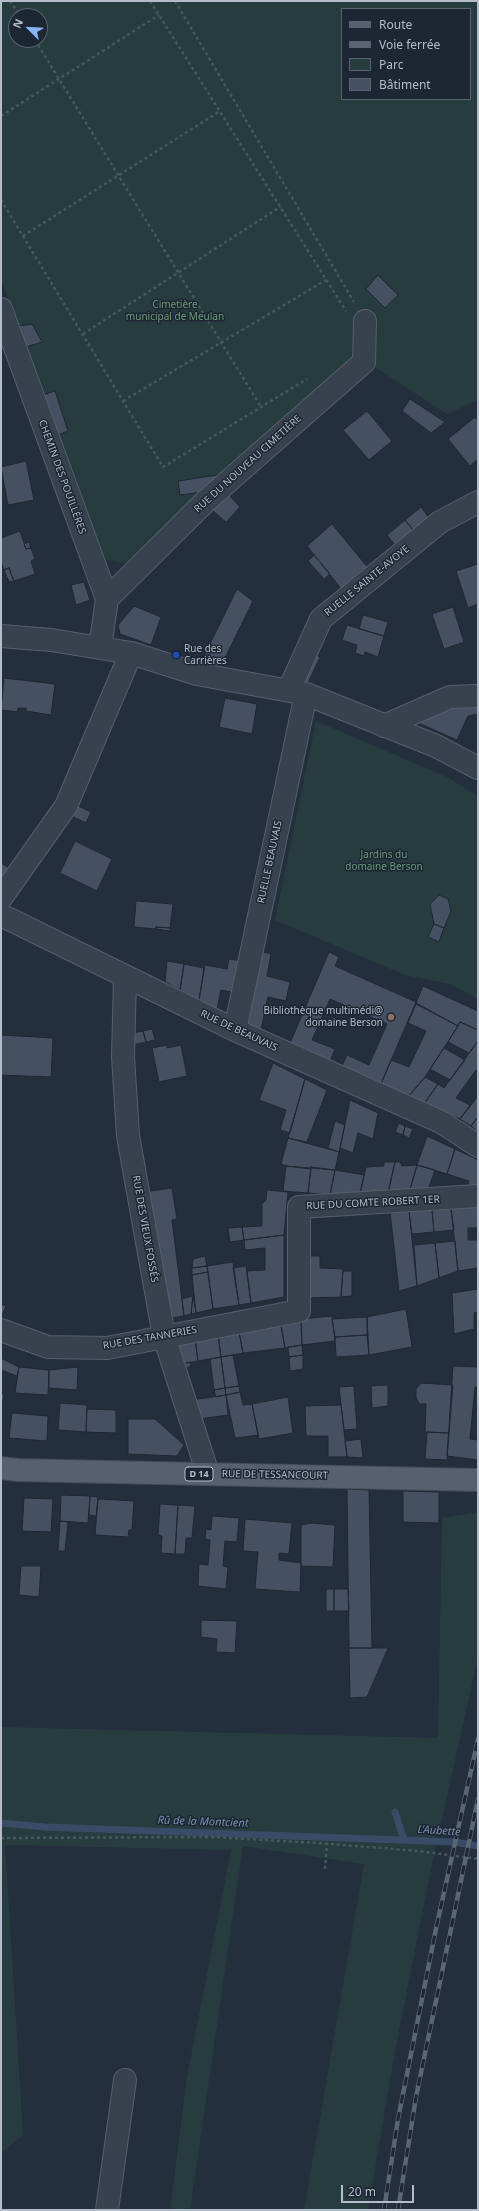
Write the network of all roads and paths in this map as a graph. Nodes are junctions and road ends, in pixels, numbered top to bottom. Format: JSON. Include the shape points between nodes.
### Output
{"nodes":[{"id":1,"x":150,"y":1,"type":"edge"},
{"id":2,"x":175,"y":1,"type":"edge"},
{"id":3,"x":159,"y":15,"type":"junction"},
{"id":4,"x":40,"y":48,"type":"edge"},
{"id":5,"x":58,"y":79,"type":"junction"},
{"id":6,"x":220,"y":111,"type":"junction"},
{"id":7,"x":1,"y":116,"type":"edge"},
{"id":8,"x":118,"y":175,"type":"junction"},
{"id":9,"x":1,"y":200,"type":"edge"},
{"id":10,"x":280,"y":207,"type":"junction"},
{"id":11,"x":23,"y":236,"type":"junction"},
{"id":12,"x":178,"y":272,"type":"junction"},
{"id":13,"x":326,"y":280,"type":"junction"},
{"id":14,"x":1,"y":309,"type":"edge"},
{"id":15,"x":357,"y":318,"type":"junction"},
{"id":16,"x":82,"y":334,"type":"junction"},
{"id":17,"x":221,"y":343,"type":"junction"},
{"id":18,"x":312,"y":376,"type":"dead end"},
{"id":19,"x":123,"y":401,"type":"junction"},
{"id":20,"x":261,"y":407,"type":"junction"},
{"id":21,"x":478,"y":502,"type":"edge"},
{"id":22,"x":107,"y":599,"type":"junction"},
{"id":23,"x":1,"y":621,"type":"edge"},
{"id":24,"x":1,"y":636,"type":"edge"},
{"id":25,"x":51,"y":640,"type":"junction"},
{"id":26,"x":100,"y":648,"type":"junction"},
{"id":27,"x":131,"y":654,"type":"junction"},
{"id":28,"x":297,"y":692,"type":"junction"},
{"id":29,"x":478,"y":696,"type":"edge"},
{"id":30,"x":384,"y":726,"type":"junction"},
{"id":31,"x":478,"y":768,"type":"edge"},
{"id":32,"x":1,"y":898,"type":"edge"},
{"id":33,"x":1,"y":915,"type":"edge"},
{"id":34,"x":126,"y":977,"type":"junction"},
{"id":35,"x":235,"y":1030,"type":"junction"},
{"id":36,"x":478,"y":1146,"type":"edge"},
{"id":37,"x":478,"y":1196,"type":"edge"},
{"id":38,"x":300,"y":1311,"type":"joint"},
{"id":39,"x":1,"y":1330,"type":"edge"},
{"id":40,"x":164,"y":1336,"type":"junction"},
{"id":41,"x":1,"y":1468,"type":"edge"},
{"id":42,"x":208,"y":1474,"type":"junction"},
{"id":43,"x":478,"y":1480,"type":"edge"},
{"id":44,"x":1,"y":1838,"type":"edge"},
{"id":45,"x":327,"y":1844,"type":"junction"},
{"id":46,"x":478,"y":1859,"type":"edge"},
{"id":47,"x":325,"y":1869,"type":"dead end"},
{"id":48,"x":124,"y":2080,"type":"dead end"},
{"id":49,"x":107,"y":2210,"type":"edge"}],
"edges":[{"from":1,"to":3,"type":"path"},
{"from":2,"to":15,"type":"path"},
{"from":3,"to":5,"type":"path"},
{"from":3,"to":6,"type":"path"},
{"from":4,"to":5,"type":"path"},
{"from":5,"to":7,"type":"path"},
{"from":5,"to":8,"type":"path"},
{"from":6,"to":8,"type":"path"},
{"from":6,"to":10,"type":"path"},
{"from":8,"to":11,"type":"path"},
{"from":8,"to":12,"type":"path"},
{"from":9,"to":11,"type":"path"},
{"from":10,"to":12,"type":"path"},
{"from":10,"to":13,"type":"path"},
{"from":11,"to":16,"type":"path"},
{"from":12,"to":16,"type":"path"},
{"from":12,"to":17,"type":"path"},
{"from":13,"to":15,"type":"path"},
{"from":13,"to":17,"type":"path"},
{"from":14,"to":22,"type":"street","name":"CHEMIN DES POUILLÈRES"},
{"from":15,"to":22,"type":"street","name":"RUE DU NOUVEAU CIMETIÈRE","via":[[364,362],[207,500]]},
{"from":16,"to":19,"type":"path"},
{"from":17,"to":19,"type":"path"},
{"from":17,"to":20,"type":"path"},
{"from":18,"to":20,"type":"path"},
{"from":19,"to":20,"type":"path","via":[[163,467]]},
{"from":21,"to":28,"type":"street","name":"RUELLE SAINTE-AVOYE","via":[[440,522],[320,618]]},
{"from":22,"to":26,"type":"street","name":"CHEMIN DES POUILLÈRES"},
{"from":23,"to":25,"type":"street"},
{"from":24,"to":25,"type":"street"},
{"from":25,"to":26,"type":"street"},
{"from":26,"to":27,"type":"street"},
{"from":27,"to":28,"type":"street","via":[[197,674]]},
{"from":27,"to":32,"type":"street","via":[[66,806]]},
{"from":28,"to":30,"type":"street"},
{"from":28,"to":35,"type":"street","name":"RUELLE BEAUVAIS"},
{"from":29,"to":30,"type":"street","via":[[450,698]]},
{"from":30,"to":31,"type":"street","via":[[436,746]]},
{"from":33,"to":34,"type":"street","name":"RUE DE BEAUVAIS"},
{"from":34,"to":35,"type":"street","name":"RUE DE BEAUVAIS"},
{"from":34,"to":40,"type":"street","name":"RUE DES VIEUX FOSSÉS","via":[[123,1057],[128,1136]]},
{"from":35,"to":36,"type":"street","name":"RUE DE BEAUVAIS","via":[[441,1122]]},
{"from":37,"to":38,"type":"street","name":"RUE DU COMTE ROBERT 1ER","via":[[298,1207]]},
{"from":38,"to":40,"type":"street","name":"RUE DES TANNERIES"},
{"from":39,"to":40,"type":"street","name":"RUE DES TANNERIES","via":[[48,1347],[107,1348]]},
{"from":40,"to":42,"type":"street","name":"RUE DES VIEUX FOSSÉS"},
{"from":41,"to":42,"type":"main road","name":"RUE DE TESSANCOURT","number":"D 14"},
{"from":42,"to":43,"type":"main road","name":"RUE DE TESSANCOURT","number":"D 14"},
{"from":44,"to":45,"type":"path","via":[[211,1837]]},
{"from":45,"to":46,"type":"path","via":[[418,1851]]},
{"from":45,"to":47,"type":"path"},
{"from":48,"to":49,"type":"street"}]}
